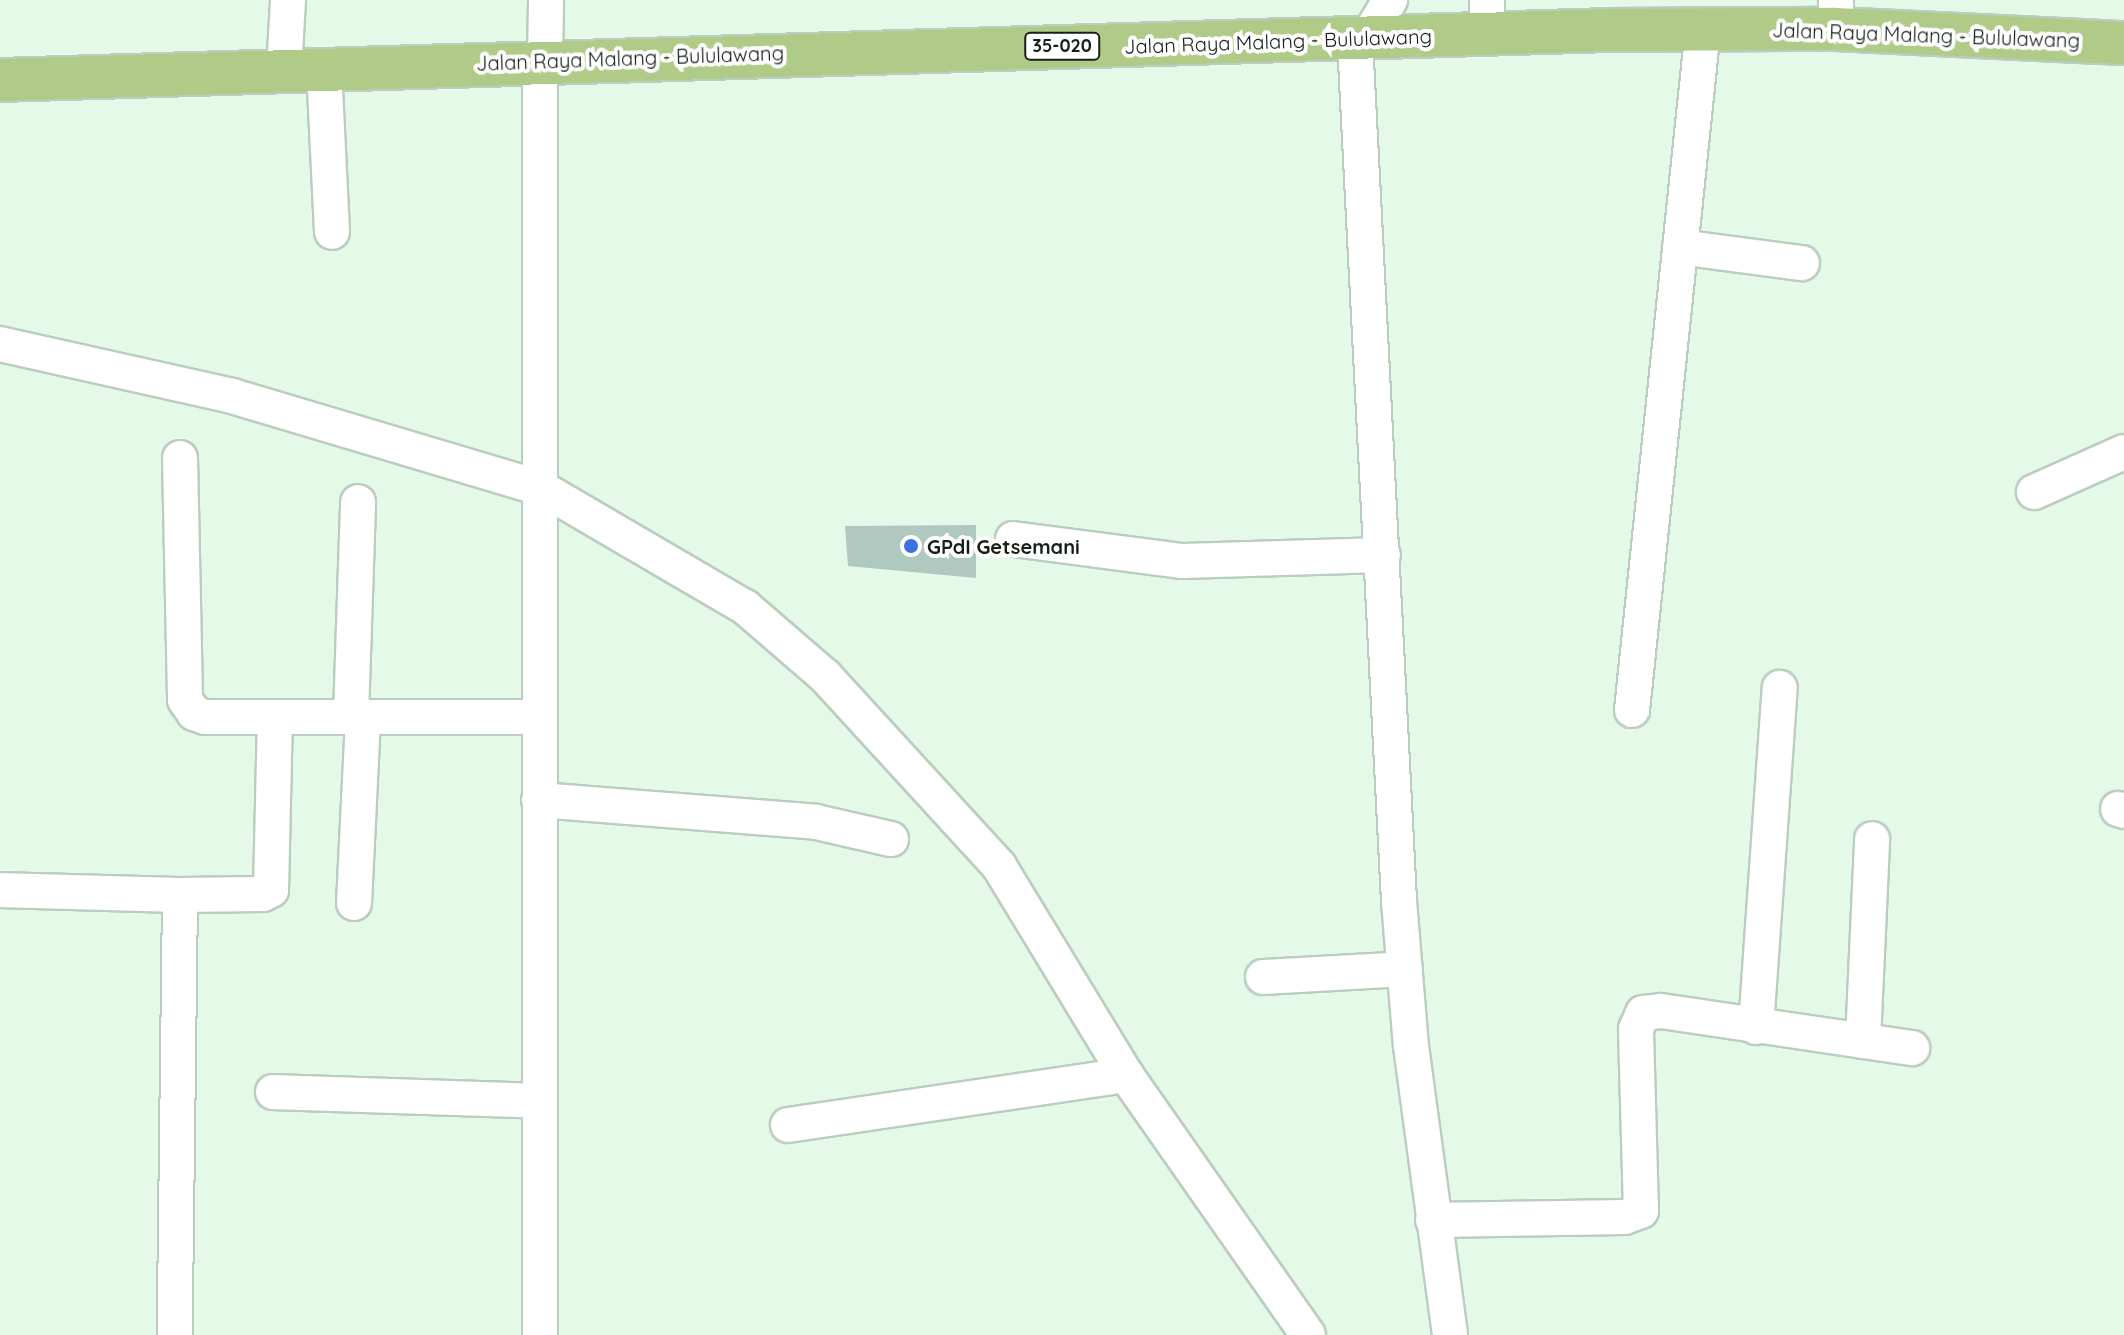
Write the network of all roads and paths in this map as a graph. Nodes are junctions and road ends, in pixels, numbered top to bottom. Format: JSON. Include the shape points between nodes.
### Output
{"nodes":[{"id":1,"x":288,"y":0,"type":"edge"},
{"id":2,"x":546,"y":0,"type":"edge"},
{"id":3,"x":1390,"y":0,"type":"edge"},
{"id":4,"x":1836,"y":15,"type":"edge"},
{"id":5,"x":1487,"y":17,"type":"edge"},
{"id":6,"x":1703,"y":29,"type":"junction"},
{"id":7,"x":1361,"y":41,"type":"junction"},
{"id":8,"x":2124,"y":43,"type":"edge"},
{"id":9,"x":543,"y":60,"type":"junction"},
{"id":10,"x":304,"y":69,"type":"junction"},
{"id":11,"x":0,"y":80,"type":"edge"},
{"id":12,"x":332,"y":232,"type":"dead end"},
{"id":13,"x":1680,"y":247,"type":"junction"},
{"id":14,"x":1802,"y":263,"type":"dead end"},
{"id":15,"x":0,"y":344,"type":"edge"},
{"id":16,"x":2124,"y":452,"type":"edge"},
{"id":17,"x":180,"y":458,"type":"dead end"},
{"id":18,"x":541,"y":488,"type":"junction"},
{"id":19,"x":2034,"y":492,"type":"dead end"},
{"id":20,"x":358,"y":502,"type":"dead end"},
{"id":21,"x":1013,"y":539,"type":"dead end"},
{"id":22,"x":1383,"y":555,"type":"junction"},
{"id":23,"x":1780,"y":688,"type":"dead end"},
{"id":24,"x":1632,"y":710,"type":"dead end"},
{"id":25,"x":357,"y":716,"type":"junction"},
{"id":26,"x":275,"y":717,"type":"junction"},
{"id":27,"x":539,"y":717,"type":"junction"},
{"id":28,"x":539,"y":800,"type":"junction"},
{"id":29,"x":891,"y":839,"type":"dead end"},
{"id":30,"x":1872,"y":839,"type":"dead end"},
{"id":31,"x":0,"y":890,"type":"edge"},
{"id":32,"x":180,"y":895,"type":"junction"},
{"id":33,"x":354,"y":903,"type":"dead end"},
{"id":34,"x":1405,"y":969,"type":"junction"},
{"id":35,"x":1263,"y":977,"type":"dead end"},
{"id":36,"x":1756,"y":1027,"type":"junction"},
{"id":37,"x":1863,"y":1041,"type":"junction"},
{"id":38,"x":1912,"y":1048,"type":"dead end"},
{"id":39,"x":1126,"y":1075,"type":"junction"},
{"id":40,"x":273,"y":1092,"type":"dead end"},
{"id":41,"x":539,"y":1101,"type":"junction"},
{"id":42,"x":788,"y":1125,"type":"dead end"},
{"id":43,"x":1433,"y":1220,"type":"junction"},
{"id":44,"x":175,"y":1335,"type":"edge"},
{"id":45,"x":540,"y":1335,"type":"edge"},
{"id":46,"x":1308,"y":1335,"type":"edge"},
{"id":47,"x":1450,"y":1335,"type":"edge"}],
"edges":[{"from":1,"to":10,"type":"street"},
{"from":2,"to":9,"type":"street"},
{"from":3,"to":7,"type":"street"},
{"from":4,"to":6,"type":"main road","name":"Jalan Raya Malang - Bululawang","number":"35-020"},
{"from":4,"to":8,"type":"main road","name":"Jalan Raya Malang - Bululawang","number":"35-020"},
{"from":5,"to":6,"type":"main road","name":"Jalan Raya Malang - Bululawang","number":"35-020"},
{"from":5,"to":7,"type":"main road","name":"Jalan Raya Malang - Bululawang","number":"35-020"},
{"from":6,"to":13,"type":"street"},
{"from":7,"to":9,"type":"main road","name":"Jalan Raya Malang - Bululawang","number":"35-020"},
{"from":7,"to":22,"type":"street"},
{"from":9,"to":10,"type":"main road","name":"Jalan Raya Malang - Bululawang","number":"35-020"},
{"from":9,"to":18,"type":"street"},
{"from":10,"to":11,"type":"main road","name":"Jalan Raya Malang - Bululawang","number":"35-020"},
{"from":10,"to":12,"type":"street"},
{"from":13,"to":14,"type":"street"},
{"from":13,"to":24,"type":"street"},
{"from":15,"to":18,"type":"street","via":[[232,396]]},
{"from":16,"to":19,"type":"street"},
{"from":17,"to":26,"type":"street","via":[[185,700],[205,717]]},
{"from":18,"to":27,"type":"street"},
{"from":18,"to":39,"type":"street","via":[[745,607],[825,676],[999,866]]},
{"from":20,"to":25,"type":"street"},
{"from":21,"to":22,"type":"street","via":[[1183,561]]},
{"from":22,"to":34,"type":"street"},
{"from":23,"to":36,"type":"street"},
{"from":25,"to":26,"type":"street"},
{"from":25,"to":27,"type":"street"},
{"from":25,"to":33,"type":"street"},
{"from":26,"to":32,"type":"street","via":[[271,890]]},
{"from":27,"to":28,"type":"street"},
{"from":28,"to":29,"type":"street","via":[[816,822]]},
{"from":28,"to":41,"type":"street"},
{"from":30,"to":37,"type":"street"},
{"from":31,"to":32,"type":"street"},
{"from":32,"to":44,"type":"street"},
{"from":34,"to":35,"type":"street"},
{"from":34,"to":43,"type":"street"},
{"from":36,"to":37,"type":"street"},
{"from":36,"to":43,"type":"street","via":[[1661,1011],[1640,1015],[1636,1029],[1645,1200],[1636,1214]]},
{"from":37,"to":38,"type":"street"},
{"from":39,"to":42,"type":"street"},
{"from":39,"to":46,"type":"street"},
{"from":40,"to":41,"type":"street"},
{"from":41,"to":45,"type":"street"},
{"from":43,"to":47,"type":"street"}]}
